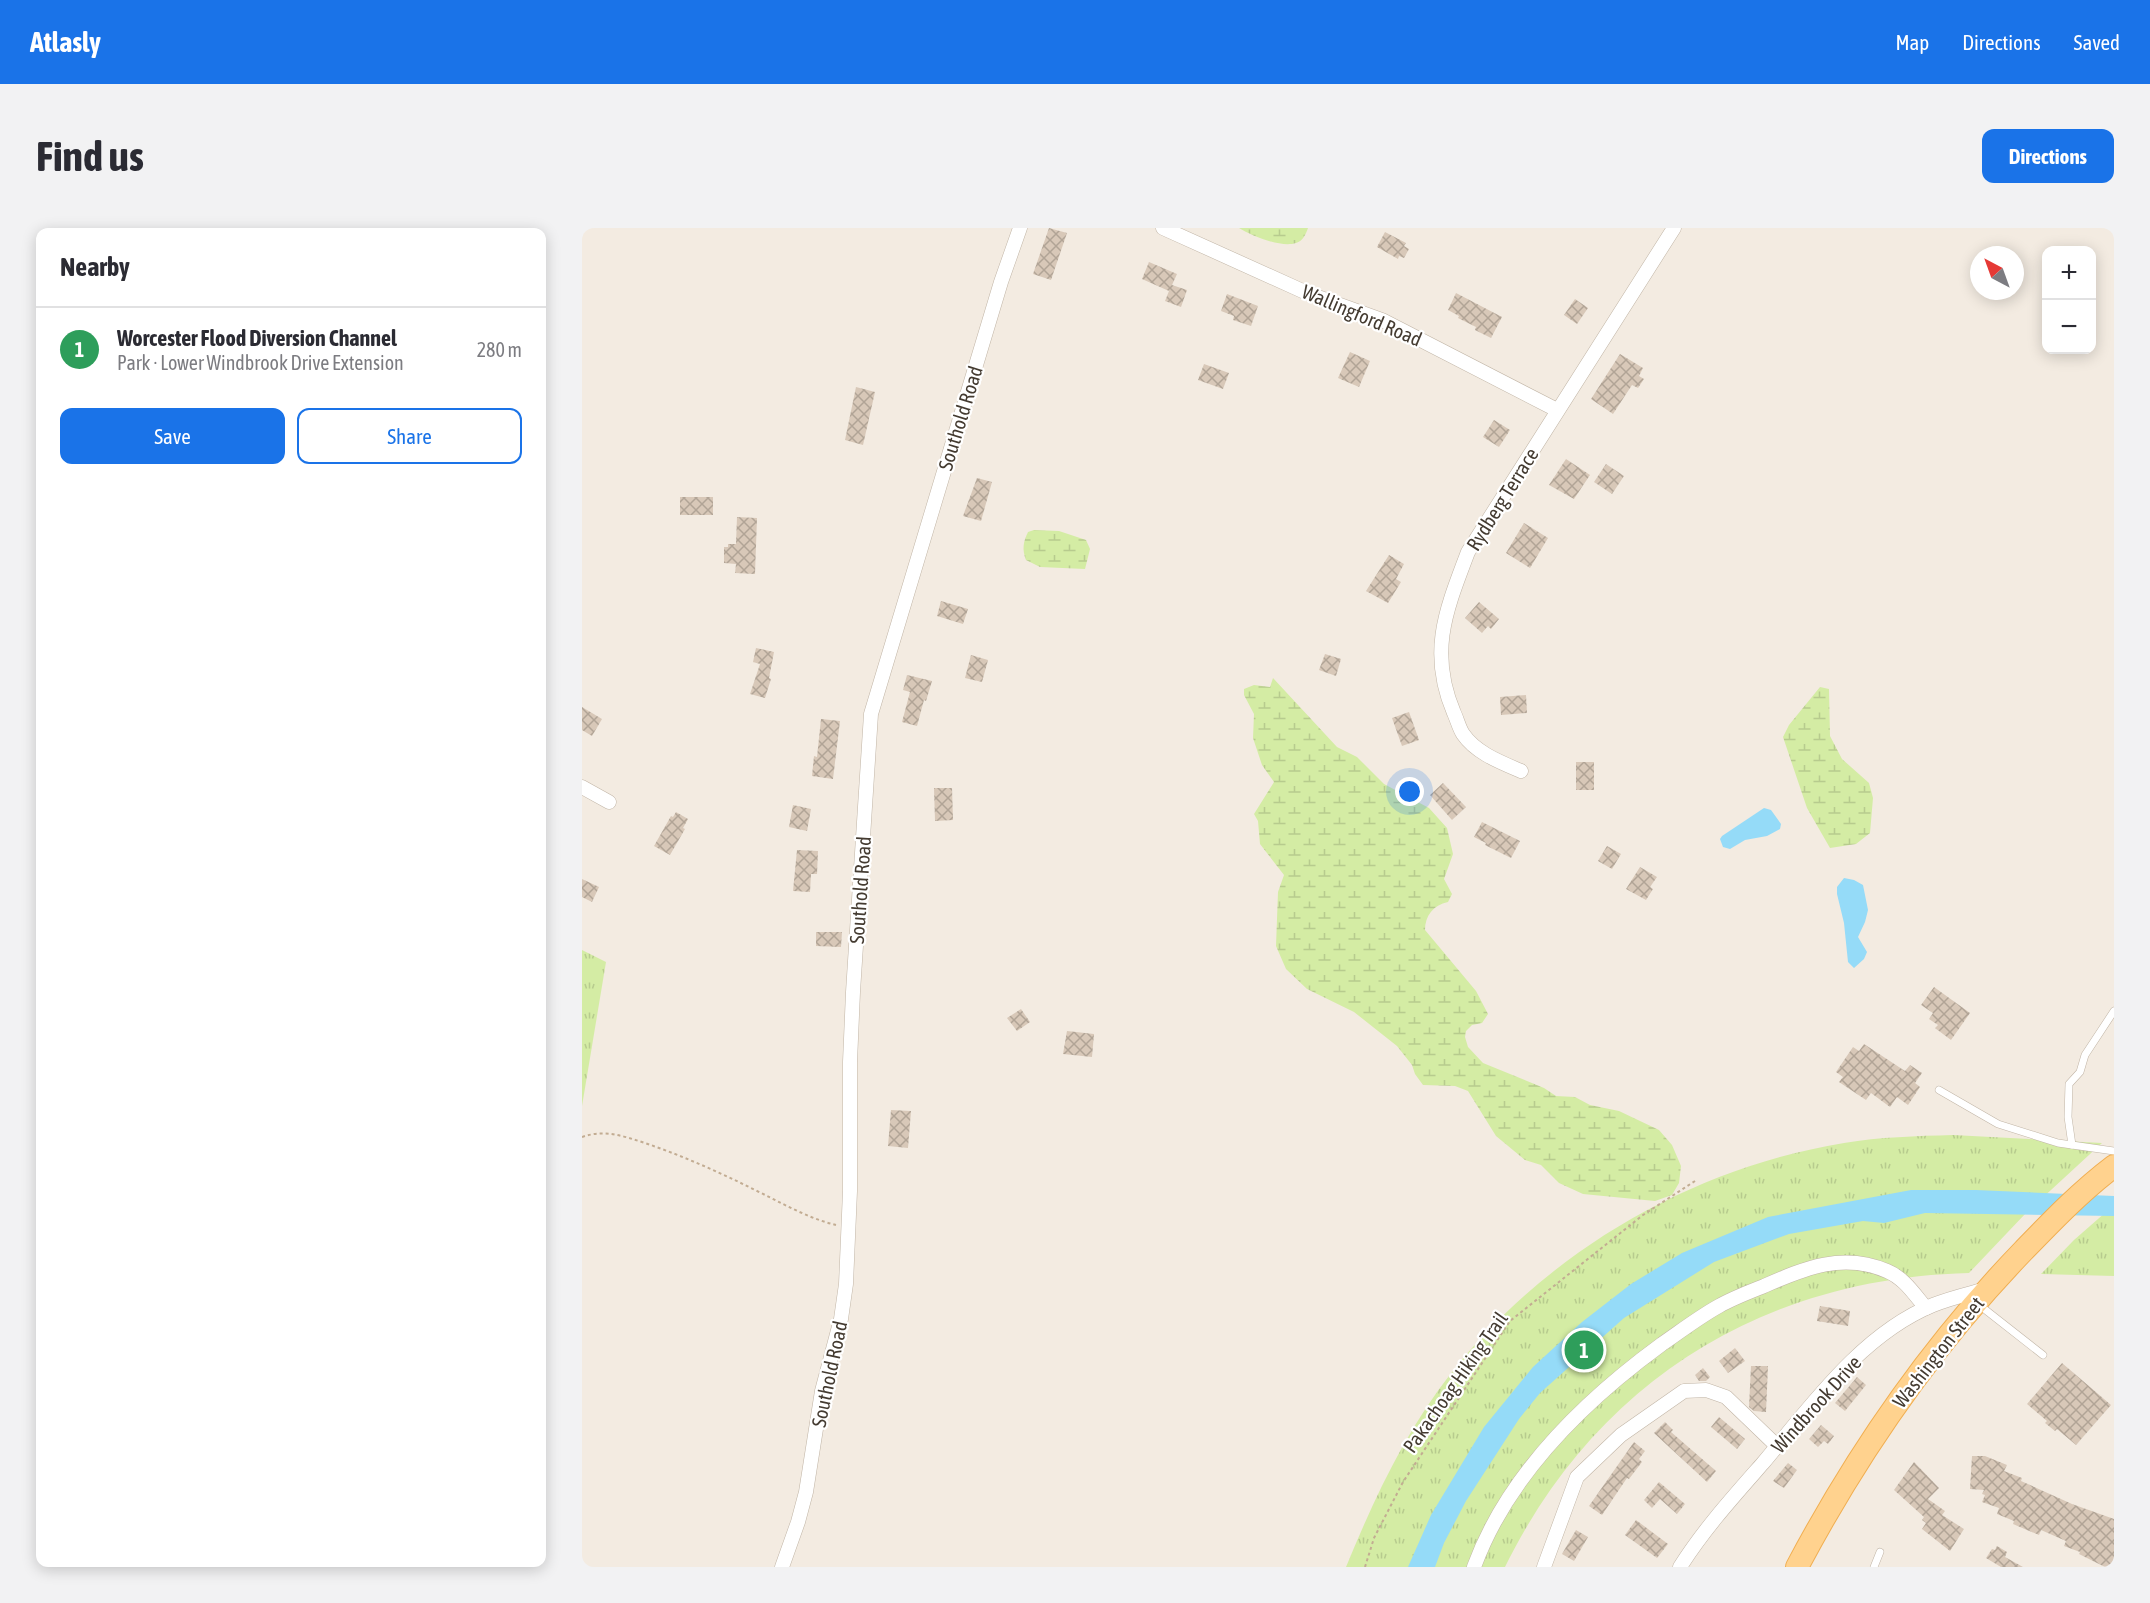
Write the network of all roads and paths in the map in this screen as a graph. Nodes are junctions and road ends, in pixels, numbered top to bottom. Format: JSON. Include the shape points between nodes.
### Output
{"nodes":[{"id":1,"x":1020,"y":228,"type":"edge"},
{"id":2,"x":1163,"y":228,"type":"edge"},
{"id":3,"x":1674,"y":228,"type":"edge"},
{"id":4,"x":1557,"y":410,"type":"junction"},
{"id":5,"x":1521,"y":771,"type":"dead end"},
{"id":6,"x":582,"y":787,"type":"edge"},
{"id":7,"x":609,"y":802,"type":"dead end"},
{"id":8,"x":2114,"y":1011,"type":"edge"},
{"id":9,"x":1939,"y":1090,"type":"dead end"},
{"id":10,"x":582,"y":1137,"type":"edge"},
{"id":11,"x":2073,"y":1145,"type":"junction"},
{"id":12,"x":2114,"y":1151,"type":"edge"},
{"id":13,"x":2106,"y":1172,"type":"edge"},
{"id":14,"x":1695,"y":1181,"type":"dead end"},
{"id":15,"x":848,"y":1227,"type":"junction"},
{"id":16,"x":1982,"y":1296,"type":"junction"},
{"id":17,"x":1926,"y":1308,"type":"junction"},
{"id":18,"x":2043,"y":1355,"type":"dead end"},
{"id":19,"x":1777,"y":1446,"type":"junction"},
{"id":20,"x":1880,"y":1552,"type":"dead end"},
{"id":21,"x":782,"y":1567,"type":"edge"},
{"id":22,"x":1365,"y":1567,"type":"edge"},
{"id":23,"x":1474,"y":1567,"type":"edge"},
{"id":24,"x":1544,"y":1567,"type":"edge"},
{"id":25,"x":1680,"y":1567,"type":"edge"},
{"id":26,"x":1797,"y":1567,"type":"edge"},
{"id":27,"x":1874,"y":1567,"type":"edge"}],
"edges":[{"from":1,"to":15,"type":"street","name":"Southold Road","via":[[1000,282],[871,714],[853,1004]]},
{"from":2,"to":4,"type":"street","name":"Wallingford Road","via":[[1307,293],[1382,320]]},
{"from":3,"to":4,"type":"street","name":"Rydberg Terrace"},
{"from":4,"to":5,"type":"street","name":"Rydberg Terrace","via":[[1468,552],[1446,609],[1440,660],[1447,697],[1463,734],[1486,755]]},
{"from":6,"to":7,"type":"street"},
{"from":8,"to":11,"type":"lane","via":[[2085,1054],[2080,1072],[2069,1084],[2068,1117]]},
{"from":9,"to":11,"type":"lane","via":[[1998,1124]]},
{"from":10,"to":15,"type":"path","via":[[615,1134],[656,1147],[699,1162],[810,1218]]},
{"from":11,"to":12,"type":"lane"},
{"from":13,"to":16,"type":"main road","name":"Washington Street","via":[[2046,1226]]},
{"from":14,"to":22,"type":"path","name":"Pakachoag Hiking Trail","via":[[1642,1215],[1510,1322],[1403,1482],[1374,1538]]},
{"from":15,"to":21,"type":"street","name":"Southold Road","via":[[841,1319],[822,1391],[806,1492]]},
{"from":16,"to":17,"type":"street","name":"Windbrook Drive","via":[[1950,1298]]},
{"from":16,"to":18,"type":"lane"},
{"from":16,"to":26,"type":"main road","name":"Washington Street","via":[[1935,1352],[1880,1430],[1844,1483]]},
{"from":17,"to":19,"type":"street","name":"Windbrook Drive","via":[[1886,1333],[1834,1379]]},
{"from":17,"to":23,"type":"street","via":[[1893,1274],[1847,1263],[1800,1270],[1720,1306],[1625,1372],[1563,1429],[1507,1501]]},
{"from":19,"to":24,"type":"street","via":[[1726,1397],[1706,1390],[1684,1391],[1621,1434],[1577,1477]]},
{"from":19,"to":25,"type":"street","name":"Windbrook Drive"},
{"from":20,"to":27,"type":"lane"}]}
